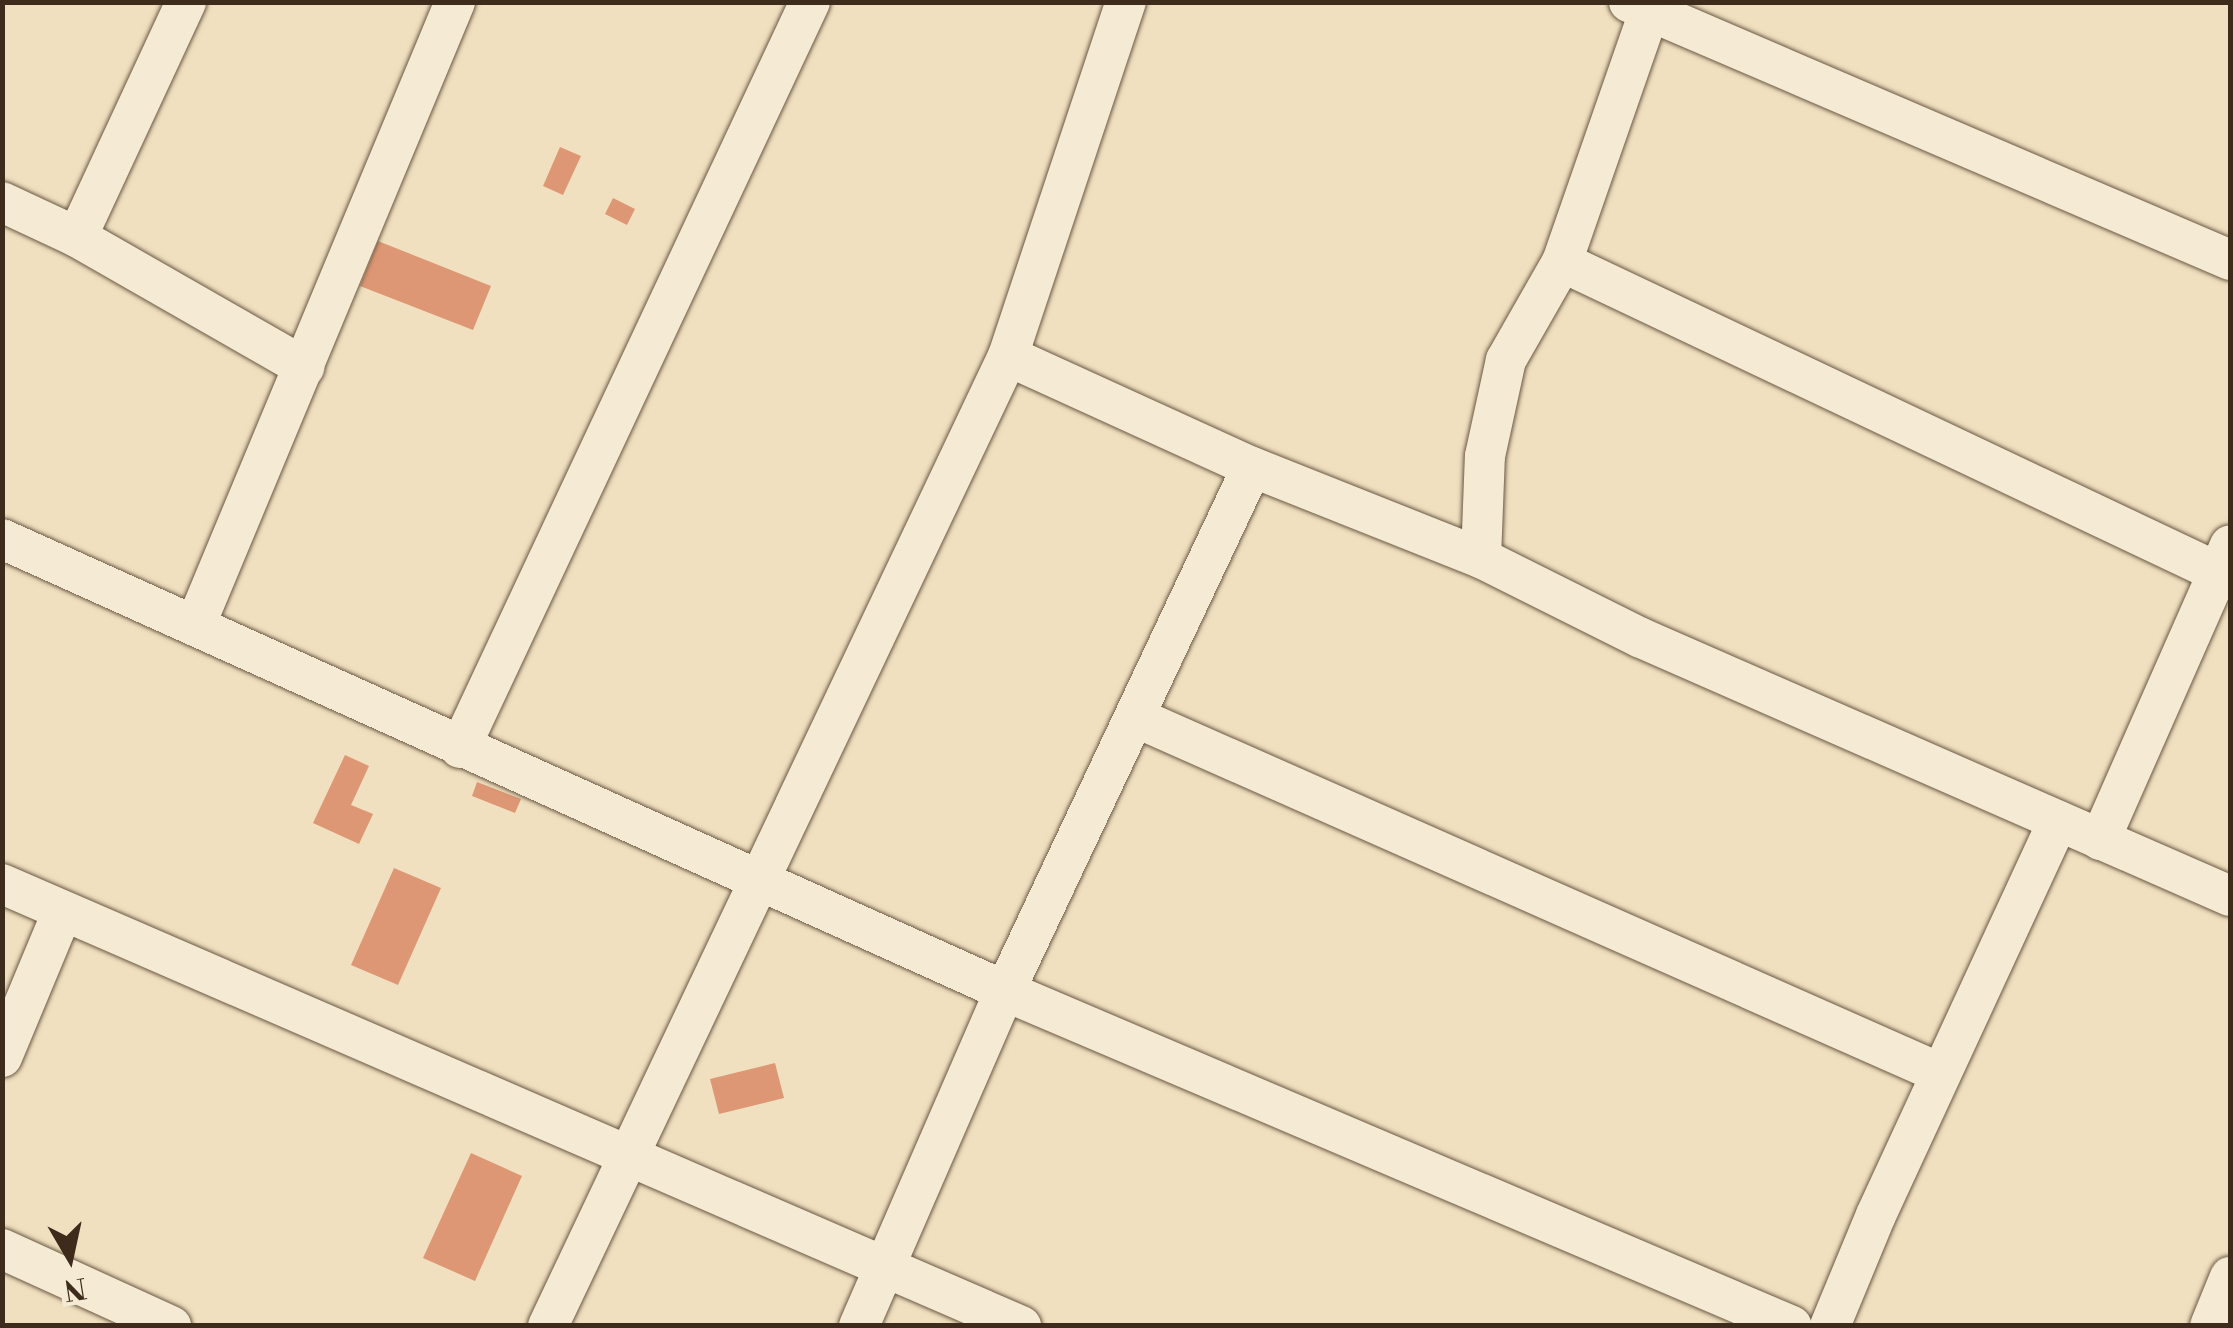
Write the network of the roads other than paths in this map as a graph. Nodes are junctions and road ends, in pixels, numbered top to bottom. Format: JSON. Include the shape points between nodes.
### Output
{"nodes":[{"id":1,"x":186,"y":2,"type":"edge"},
{"id":2,"x":456,"y":2,"type":"edge"},
{"id":3,"x":810,"y":2,"type":"edge"},
{"id":4,"x":1126,"y":2,"type":"edge"},
{"id":5,"x":1639,"y":6,"type":"edge"},
{"id":6,"x":2,"y":202,"type":"edge"},
{"id":7,"x":77,"y":237,"type":"junction"},
{"id":8,"x":2230,"y":260,"type":"edge"},
{"id":9,"x":1562,"y":262,"type":"junction"},
{"id":10,"x":1008,"y":356,"type":"junction"},
{"id":11,"x":304,"y":367,"type":"junction"},
{"id":12,"x":1252,"y":467,"type":"junction"},
{"id":13,"x":2,"y":539,"type":"edge"},
{"id":14,"x":1481,"y":558,"type":"junction"},
{"id":15,"x":2226,"y":565,"type":"edge"},
{"id":16,"x":196,"y":626,"type":"junction"},
{"id":17,"x":1135,"y":717,"type":"junction"},
{"id":18,"x":460,"y":748,"type":"junction"},
{"id":19,"x":2058,"y":821,"type":"junction"},
{"id":20,"x":2100,"y":840,"type":"junction"},
{"id":21,"x":758,"y":881,"type":"junction"},
{"id":22,"x":2,"y":884,"type":"edge"},
{"id":23,"x":2230,"y":896,"type":"edge"},
{"id":24,"x":62,"y":914,"type":"junction"},
{"id":25,"x":1005,"y":991,"type":"junction"},
{"id":26,"x":2,"y":1057,"type":"edge"},
{"id":27,"x":1940,"y":1073,"type":"junction"},
{"id":28,"x":628,"y":1153,"type":"junction"},
{"id":29,"x":2,"y":1249,"type":"edge"},
{"id":30,"x":886,"y":1264,"type":"junction"},
{"id":31,"x":2230,"y":1277,"type":"edge"},
{"id":32,"x":171,"y":1326,"type":"edge"},
{"id":33,"x":548,"y":1326,"type":"edge"},
{"id":34,"x":858,"y":1326,"type":"edge"},
{"id":35,"x":1021,"y":1326,"type":"edge"},
{"id":36,"x":1792,"y":1326,"type":"edge"},
{"id":37,"x":1830,"y":1326,"type":"edge"},
{"id":38,"x":2210,"y":1326,"type":"edge"}],
"edges":[{"from":1,"to":7,"type":"street"},
{"from":2,"to":11,"type":"street"},
{"from":3,"to":18,"type":"street"},
{"from":4,"to":10,"type":"street"},
{"from":5,"to":8,"type":"street"},
{"from":5,"to":9,"type":"street"},
{"from":6,"to":7,"type":"street"},
{"from":7,"to":11,"type":"street"},
{"from":9,"to":14,"type":"street","via":[[1506,360],[1485,456]]},
{"from":9,"to":15,"type":"street"},
{"from":10,"to":12,"type":"street"},
{"from":10,"to":21,"type":"street"},
{"from":11,"to":16,"type":"street"},
{"from":12,"to":14,"type":"street"},
{"from":12,"to":17,"type":"street"},
{"from":13,"to":16,"type":"street"},
{"from":14,"to":19,"type":"street","via":[[1639,637]]},
{"from":15,"to":20,"type":"street"},
{"from":16,"to":18,"type":"street"},
{"from":17,"to":25,"type":"street"},
{"from":17,"to":27,"type":"street"},
{"from":18,"to":21,"type":"street"},
{"from":19,"to":20,"type":"street"},
{"from":19,"to":27,"type":"street"},
{"from":20,"to":23,"type":"street"},
{"from":21,"to":25,"type":"street"},
{"from":21,"to":28,"type":"street"},
{"from":22,"to":24,"type":"street"},
{"from":24,"to":26,"type":"street"},
{"from":24,"to":28,"type":"street"},
{"from":25,"to":30,"type":"street"},
{"from":25,"to":36,"type":"street"},
{"from":27,"to":37,"type":"street"},
{"from":28,"to":30,"type":"street"},
{"from":28,"to":33,"type":"street"},
{"from":29,"to":32,"type":"street"},
{"from":30,"to":34,"type":"street"},
{"from":30,"to":35,"type":"street"},
{"from":31,"to":38,"type":"street"}]}
